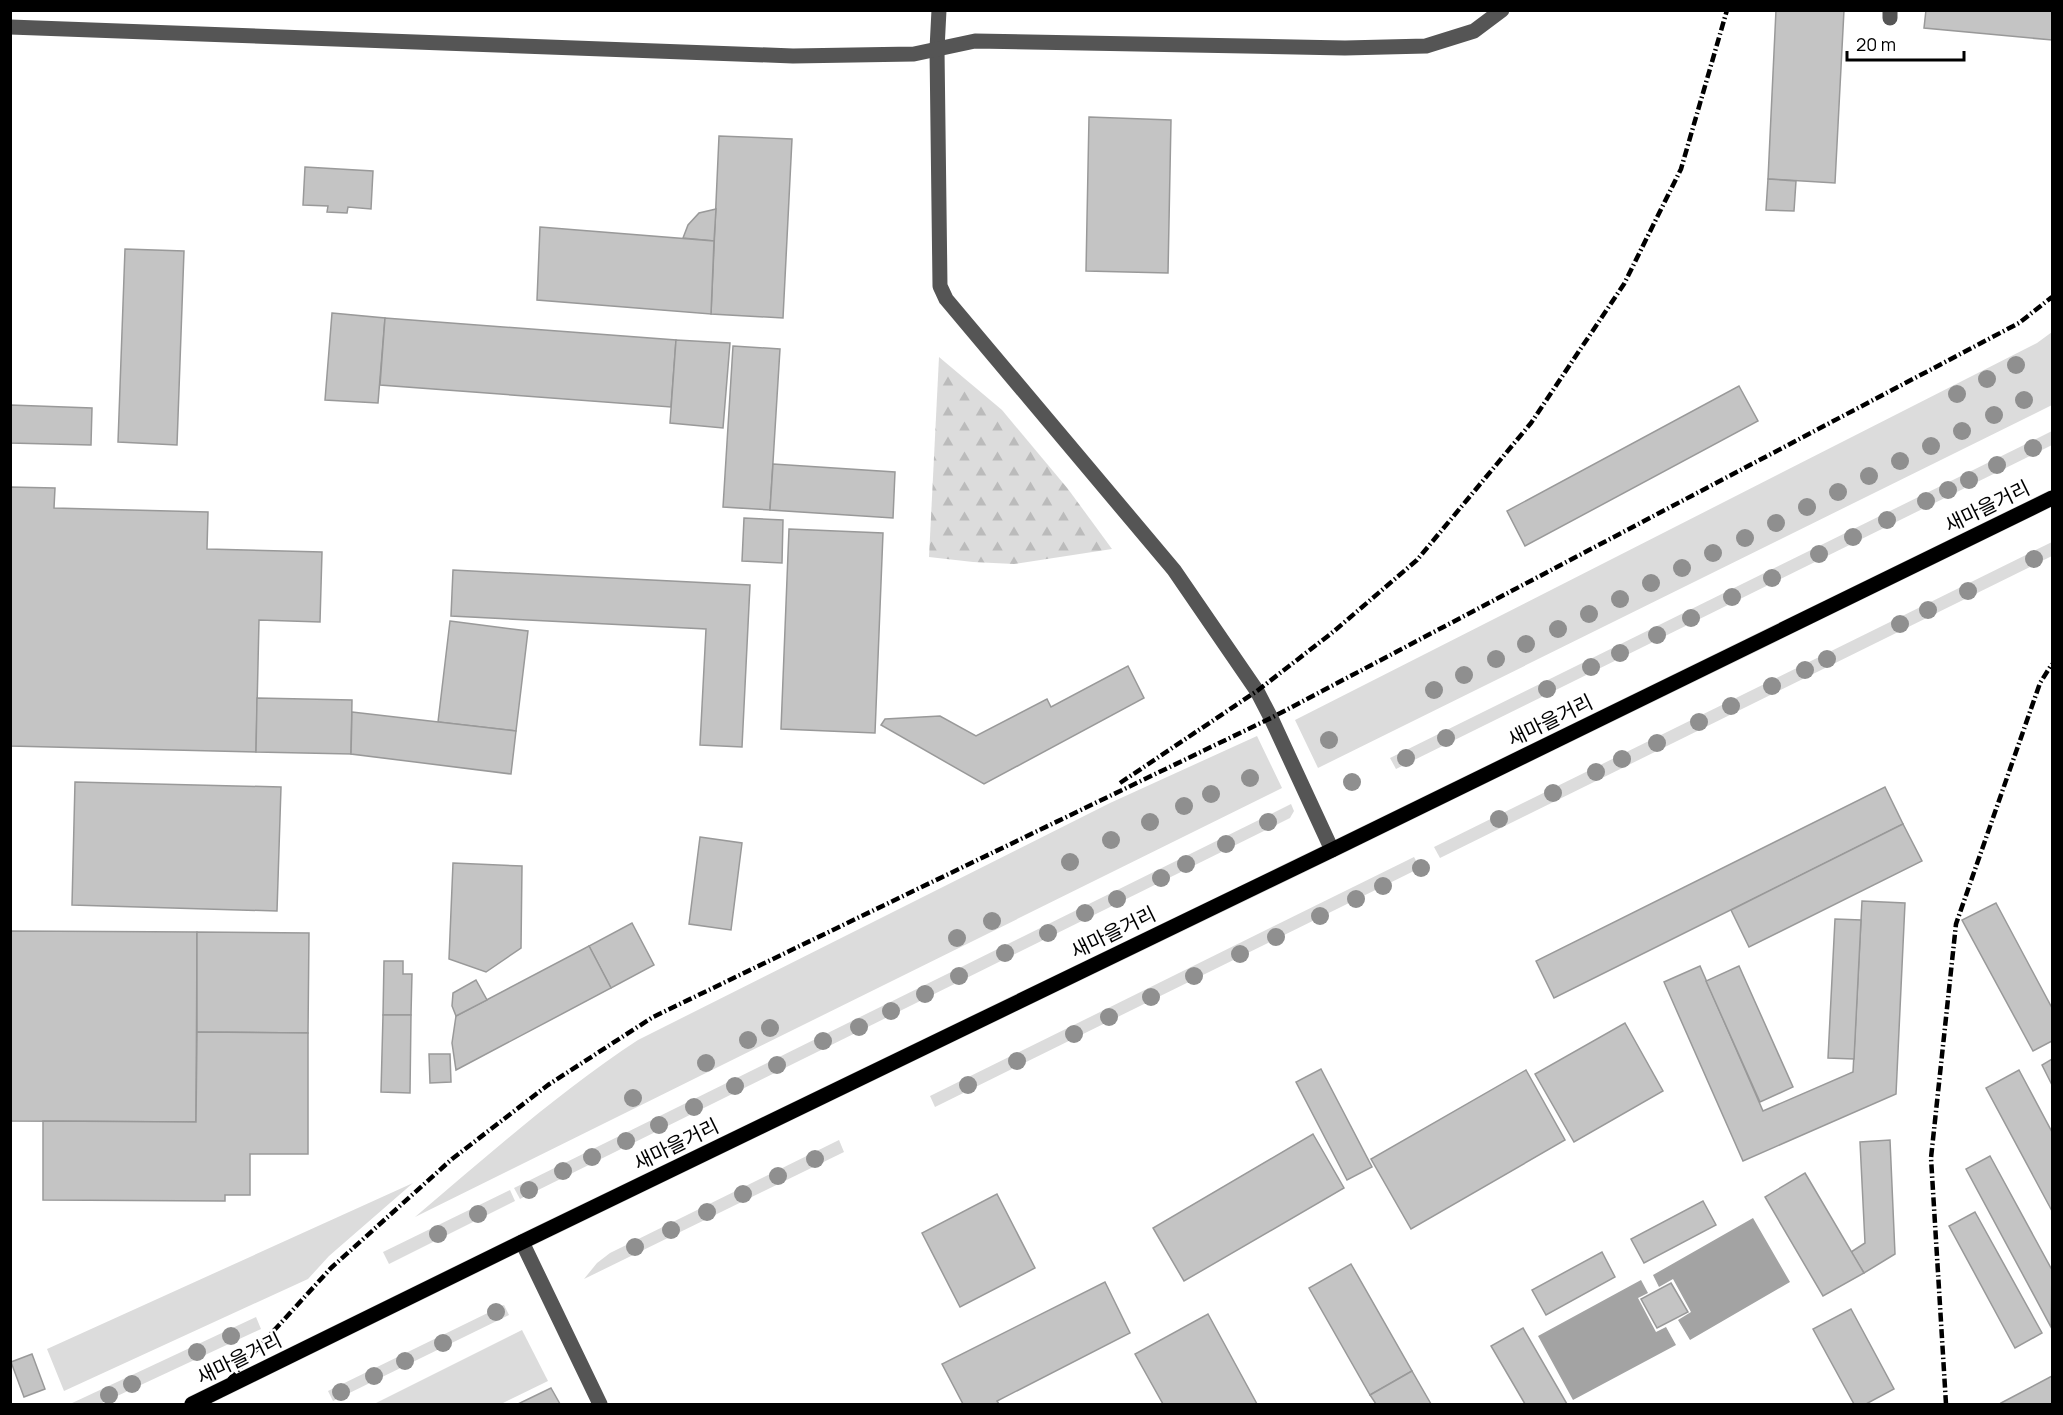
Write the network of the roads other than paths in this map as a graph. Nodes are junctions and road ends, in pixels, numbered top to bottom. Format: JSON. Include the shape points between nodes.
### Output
{"nodes":[{"id":1,"x":939,"y":10,"type":"edge"},
{"id":2,"x":1502,"y":10,"type":"edge"},
{"id":3,"x":10,"y":27,"type":"edge"},
{"id":4,"x":937,"y":49,"type":"junction"},
{"id":5,"x":2052,"y":498,"type":"edge"},
{"id":6,"x":1332,"y":850,"type":"junction"},
{"id":7,"x":522,"y":1242,"type":"junction"},
{"id":8,"x":192,"y":1404,"type":"edge"},
{"id":9,"x":600,"y":1404,"type":"edge"}],
"edges":[{"from":1,"to":4,"type":"street"},
{"from":2,"to":4,"type":"street","via":[[1474,31],[1426,46],[975,41]]},
{"from":3,"to":4,"type":"street","via":[[793,56],[914,54]]},
{"from":4,"to":6,"type":"street","via":[[939,275],[946,299],[1174,570],[1257,690]]},
{"from":5,"to":6,"type":"main road","name":"새마을거리"},
{"from":6,"to":7,"type":"main road","name":"새마을거리"},
{"from":7,"to":8,"type":"main road","name":"새마을거리"},
{"from":7,"to":9,"type":"street"}]}
